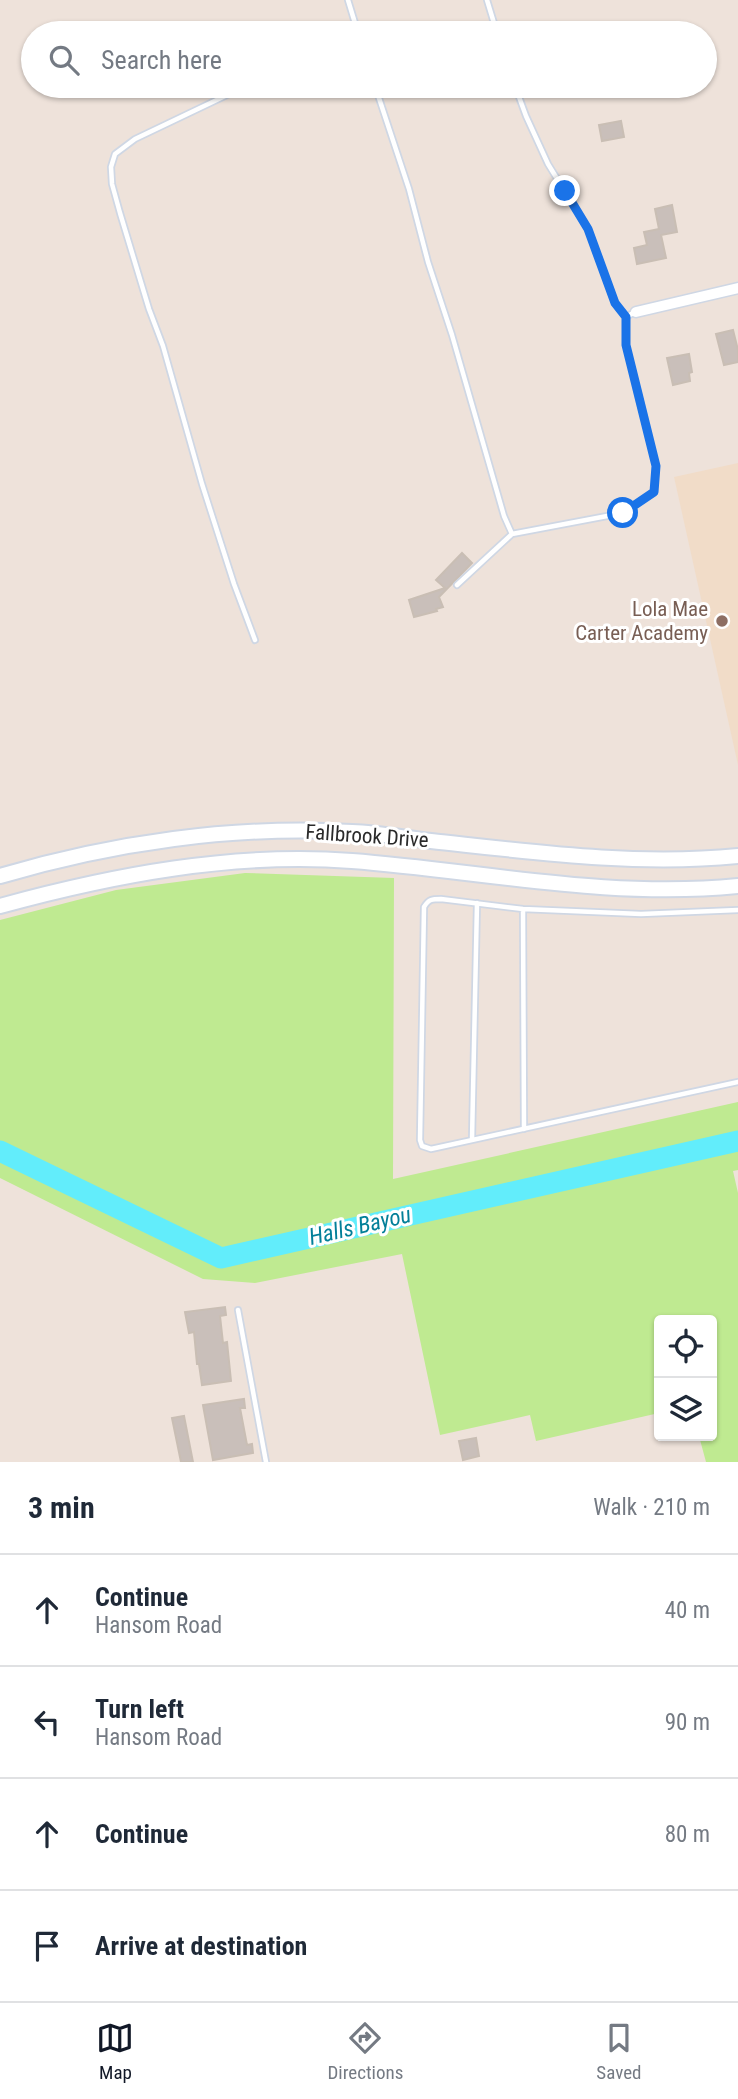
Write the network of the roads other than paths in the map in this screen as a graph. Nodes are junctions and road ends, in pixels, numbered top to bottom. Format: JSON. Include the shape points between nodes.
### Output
{"nodes":[{"id":1,"x":348,"y":0,"type":"edge"},
{"id":2,"x":487,"y":0,"type":"edge"},
{"id":3,"x":354,"y":21,"type":"edge"},
{"id":4,"x":493,"y":21,"type":"edge"},
{"id":5,"x":221,"y":98,"type":"edge"},
{"id":6,"x":379,"y":98,"type":"edge"},
{"id":7,"x":519,"y":98,"type":"edge"},
{"id":8,"x":738,"y":288,"type":"edge"},
{"id":9,"x":631,"y":314,"type":"junction"},
{"id":10,"x":512,"y":534,"type":"junction"},
{"id":11,"x":457,"y":585,"type":"dead end"},
{"id":12,"x":255,"y":640,"type":"dead end"},
{"id":13,"x":738,"y":856,"type":"edge"},
{"id":14,"x":0,"y":876,"type":"edge"},
{"id":15,"x":738,"y":886,"type":"edge"},
{"id":16,"x":477,"y":903,"type":"junction"},
{"id":17,"x":0,"y":906,"type":"edge"},
{"id":18,"x":523,"y":908,"type":"junction"},
{"id":19,"x":738,"y":910,"type":"edge"},
{"id":20,"x":738,"y":1082,"type":"edge"},
{"id":21,"x":524,"y":1129,"type":"junction"},
{"id":22,"x":472,"y":1141,"type":"junction"},
{"id":23,"x":238,"y":1310,"type":"dead end"},
{"id":24,"x":266,"y":1462,"type":"edge"}],
"edges":[{"from":1,"to":3,"type":"lane"},
{"from":2,"to":4,"type":"lane"},
{"from":5,"to":12,"type":"lane","via":[[135,139],[116,154],[112,184],[202,484]]},
{"from":6,"to":10,"type":"lane"},
{"from":7,"to":9,"type":"lane","via":[[548,164],[588,229],[615,303]]},
{"from":8,"to":9,"type":"street"},
{"from":9,"to":10,"type":"lane","via":[[626,345],[656,466],[654,492],[623,513]]},
{"from":10,"to":11,"type":"lane"},
{"from":13,"to":14,"type":"main road","name":"Fallbrook Drive","via":[[640,860],[352,832],[282,831],[139,844]]},
{"from":15,"to":17,"type":"main road","name":"Fallbrook Drive","via":[[638,890],[350,861],[283,860],[144,873]]},
{"from":16,"to":18,"type":"lane"},
{"from":16,"to":22,"type":"lane"},
{"from":16,"to":22,"type":"lane","via":[[432,899],[424,907],[420,1140],[431,1149]]},
{"from":18,"to":19,"type":"lane","via":[[641,914]]},
{"from":18,"to":21,"type":"lane"},
{"from":20,"to":21,"type":"lane"},
{"from":21,"to":22,"type":"lane"},
{"from":23,"to":24,"type":"lane"}]}
